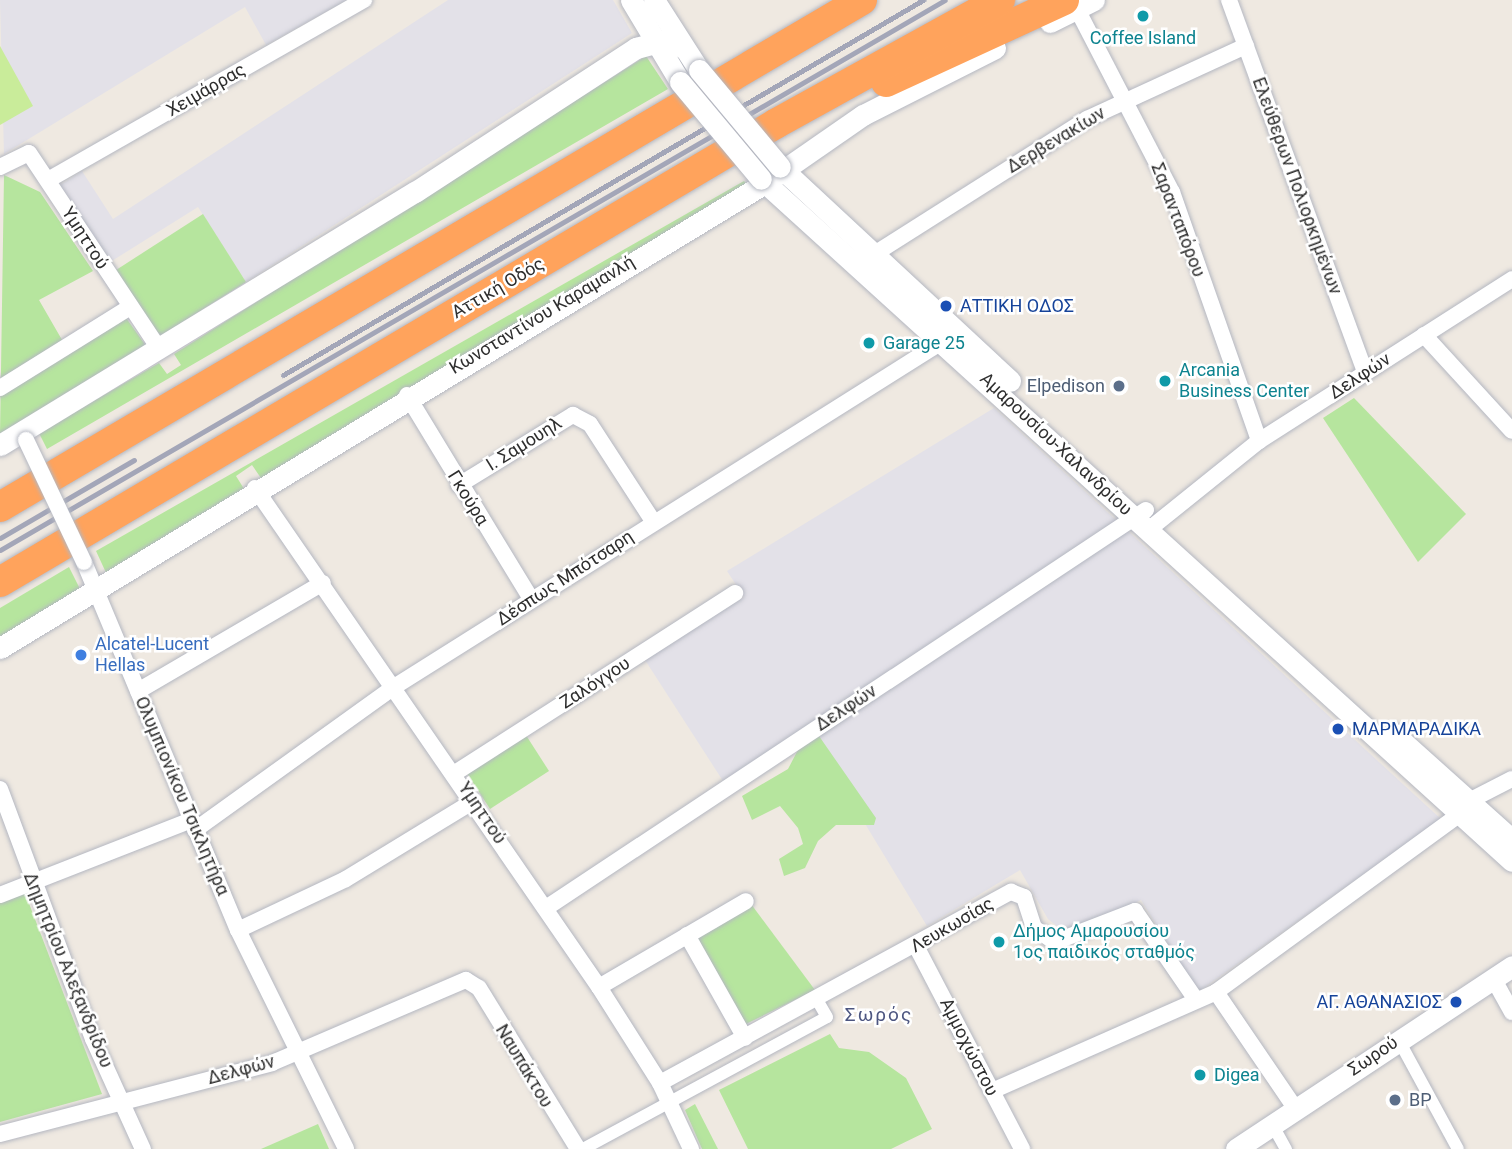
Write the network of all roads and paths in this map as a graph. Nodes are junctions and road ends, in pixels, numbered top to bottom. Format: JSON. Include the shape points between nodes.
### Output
{"nodes":[{"id":1,"x":364,"y":0,"type":"edge"},
{"id":2,"x":631,"y":0,"type":"edge"},
{"id":3,"x":654,"y":0,"type":"edge"},
{"id":4,"x":829,"y":0,"type":"edge"},
{"id":5,"x":862,"y":0,"type":"edge"},
{"id":6,"x":1000,"y":0,"type":"edge"},
{"id":7,"x":1229,"y":0,"type":"edge"},
{"id":8,"x":1078,"y":3,"type":"edge"},
{"id":9,"x":653,"y":41,"type":"junction"},
{"id":10,"x":1246,"y":46,"type":"junction"},
{"id":11,"x":684,"y":48,"type":"junction"},
{"id":12,"x":679,"y":95,"type":"junction"},
{"id":13,"x":1126,"y":99,"type":"junction"},
{"id":14,"x":777,"y":123,"type":"junction"},
{"id":15,"x":0,"y":167,"type":"edge"},
{"id":16,"x":781,"y":168,"type":"junction"},
{"id":17,"x":48,"y":180,"type":"junction"},
{"id":18,"x":763,"y":181,"type":"junction"},
{"id":19,"x":876,"y":253,"type":"junction"},
{"id":20,"x":1512,"y":279,"type":"edge"},
{"id":21,"x":130,"y":307,"type":"junction"},
{"id":22,"x":1424,"y":335,"type":"junction"},
{"id":23,"x":945,"y":340,"type":"junction"},
{"id":24,"x":160,"y":350,"type":"junction"},
{"id":25,"x":1365,"y":372,"type":"junction"},
{"id":26,"x":0,"y":388,"type":"edge"},
{"id":27,"x":407,"y":395,"type":"junction"},
{"id":28,"x":1512,"y":431,"type":"edge"},
{"id":29,"x":24,"y":437,"type":"junction"},
{"id":30,"x":1259,"y":441,"type":"junction"},
{"id":31,"x":0,"y":446,"type":"edge"},
{"id":32,"x":459,"y":485,"type":"junction"},
{"id":33,"x":255,"y":488,"type":"junction"},
{"id":34,"x":0,"y":507,"type":"edge"},
{"id":35,"x":1146,"y":520,"type":"junction"},
{"id":36,"x":653,"y":521,"type":"junction"},
{"id":37,"x":0,"y":582,"type":"edge"},
{"id":38,"x":323,"y":583,"type":"junction"},
{"id":39,"x":96,"y":587,"type":"junction"},
{"id":40,"x":735,"y":593,"type":"dead end"},
{"id":41,"x":531,"y":599,"type":"junction"},
{"id":42,"x":0,"y":648,"type":"edge"},
{"id":43,"x":394,"y":687,"type":"junction"},
{"id":44,"x":138,"y":691,"type":"junction"},
{"id":45,"x":455,"y":772,"type":"junction"},
{"id":46,"x":1512,"y":779,"type":"edge"},
{"id":47,"x":0,"y":789,"type":"edge"},
{"id":48,"x":474,"y":800,"type":"junction"},
{"id":49,"x":1465,"y":808,"type":"junction"},
{"id":50,"x":193,"y":825,"type":"junction"},
{"id":51,"x":1512,"y":841,"type":"edge"},
{"id":52,"x":1512,"y":861,"type":"edge"},
{"id":53,"x":32,"y":883,"type":"junction"},
{"id":54,"x":0,"y":895,"type":"edge"},
{"id":55,"x":746,"y":901,"type":"dead end"},
{"id":56,"x":546,"y":908,"type":"junction"},
{"id":57,"x":238,"y":930,"type":"junction"},
{"id":58,"x":687,"y":935,"type":"junction"},
{"id":59,"x":916,"y":946,"type":"junction"},
{"id":60,"x":1512,"y":966,"type":"edge"},
{"id":61,"x":1493,"y":978,"type":"junction"},
{"id":62,"x":472,"y":982,"type":"joint"},
{"id":63,"x":599,"y":987,"type":"junction"},
{"id":64,"x":1216,"y":992,"type":"junction"},
{"id":65,"x":1194,"y":997,"type":"junction"},
{"id":66,"x":817,"y":1000,"type":"junction"},
{"id":67,"x":1512,"y":1012,"type":"edge"},
{"id":68,"x":746,"y":1038,"type":"junction"},
{"id":69,"x":1398,"y":1039,"type":"junction"},
{"id":70,"x":298,"y":1054,"type":"junction"},
{"id":71,"x":660,"y":1083,"type":"junction"},
{"id":72,"x":992,"y":1091,"type":"junction"},
{"id":73,"x":668,"y":1100,"type":"junction"},
{"id":74,"x":123,"y":1101,"type":"junction"},
{"id":75,"x":1295,"y":1108,"type":"junction"},
{"id":76,"x":1272,"y":1124,"type":"junction"},
{"id":77,"x":0,"y":1134,"type":"edge"},
{"id":78,"x":143,"y":1149,"type":"edge"},
{"id":79,"x":346,"y":1149,"type":"edge"},
{"id":80,"x":580,"y":1149,"type":"edge"},
{"id":81,"x":691,"y":1149,"type":"edge"},
{"id":82,"x":1022,"y":1149,"type":"edge"},
{"id":83,"x":1236,"y":1149,"type":"edge"},
{"id":84,"x":1286,"y":1149,"type":"edge"},
{"id":85,"x":1458,"y":1149,"type":"edge"}],
"edges":[{"from":1,"to":17,"type":"street","name":"Χειμάρρας"},
{"from":2,"to":9,"type":"street","name":"Αμαρουσίου-Χαλανδρίου"},
{"from":3,"to":11,"type":"street","name":"Αμαρουσίου-Χαλανδρίου"},
{"from":4,"to":12,"type":"highway"},
{"from":5,"to":12,"type":"highway"},
{"from":6,"to":14,"type":"highway","name":"Αττική Οδός"},
{"from":7,"to":10,"type":"street","name":"Ελεύθερων Πολιορκημένων"},
{"from":8,"to":13,"type":"street","name":"Σαρανταπόρου"},
{"from":8,"to":14,"type":"highway"},
{"from":8,"to":16,"type":"street","name":"Κωνσταντίνου Καραμανλή","via":[[908,89]]},
{"from":9,"to":11,"type":"street"},
{"from":9,"to":12,"type":"street","name":"Αμαρουσίου-Χαλανδρίου"},
{"from":9,"to":24,"type":"street"},
{"from":10,"to":13,"type":"street","name":"Δερβενακίων"},
{"from":10,"to":25,"type":"street","name":"Ελεύθερων Πολιορκημένων"},
{"from":11,"to":16,"type":"street","name":"Αμαρουσίου-Χαλανδρίου","bridge":true},
{"from":12,"to":18,"type":"street","name":"Αμαρουσίου-Χαλανδρίου","bridge":true},
{"from":12,"to":34,"type":"highway"},
{"from":13,"to":19,"type":"street","name":"Δερβενακίων"},
{"from":13,"to":30,"type":"street","name":"Σαρανταπόρου","via":[[1171,192]]},
{"from":14,"to":37,"type":"highway","name":"Αττική Οδός"},
{"from":15,"to":17,"type":"street","name":"Υμηττού","via":[[29,153]]},
{"from":16,"to":18,"type":"street","name":"Κωνσταντίνου Καραμανλή"},
{"from":16,"to":19,"type":"street","name":"Αμαρουσίου-Χαλανδρίου"},
{"from":17,"to":21,"type":"street","name":"Υμηττού"},
{"from":18,"to":23,"type":"street","name":"Αμαρουσίου-Χαλανδρίου"},
{"from":18,"to":27,"type":"street","name":"Κωνσταντίνου Καραμανλή"},
{"from":19,"to":35,"type":"street","name":"Αμαρουσίου-Χαλανδρίου"},
{"from":20,"to":22,"type":"street","name":"Δελφών"},
{"from":21,"to":24,"type":"street","name":"Υμηττού"},
{"from":21,"to":26,"type":"street"},
{"from":22,"to":25,"type":"street","name":"Δελφών"},
{"from":22,"to":28,"type":"street"},
{"from":23,"to":35,"type":"street","name":"Αμαρουσίου-Χαλανδρίου"},
{"from":23,"to":36,"type":"street","name":"Δέσπως Μπότσαρη"},
{"from":24,"to":29,"type":"street"},
{"from":25,"to":30,"type":"street","name":"Δελφών"},
{"from":27,"to":32,"type":"street","name":"Γκούρα"},
{"from":27,"to":33,"type":"street","name":"Κωνσταντίνου Καραμανλή"},
{"from":29,"to":31,"type":"street"},
{"from":29,"to":39,"type":"street","name":"Ολυμπιονίκου Τσικλητήρα","bridge":true},
{"from":30,"to":35,"type":"street","name":"Δελφών"},
{"from":32,"to":36,"type":"street","name":"Ι. Σαμουηλ","via":[[573,415],[590,424]]},
{"from":32,"to":41,"type":"street","name":"Γκούρα"},
{"from":33,"to":38,"type":"street","name":"Υμηττού"},
{"from":33,"to":39,"type":"street","name":"Κωνσταντίνου Καραμανλή"},
{"from":35,"to":49,"type":"street","name":"Αμαρουσίου-Χαλανδρίου"},
{"from":35,"to":56,"type":"street","name":"Δελφών"},
{"from":36,"to":41,"type":"street","name":"Δέσπως Μπότσαρη"},
{"from":38,"to":43,"type":"street","name":"Υμηττού"},
{"from":38,"to":44,"type":"street"},
{"from":39,"to":42,"type":"street","name":"Κωνσταντίνου Καραμανλή"},
{"from":39,"to":44,"type":"street","name":"Ολυμπιονίκου Τσικλητήρα"},
{"from":40,"to":45,"type":"street","name":"Ζαλόγγου"},
{"from":41,"to":43,"type":"street","name":"Δέσπως Μπότσαρη"},
{"from":43,"to":45,"type":"street","name":"Υμηττού"},
{"from":43,"to":50,"type":"street","name":"Δέσπως Μπότσαρη"},
{"from":44,"to":50,"type":"street","name":"Ολυμπιονίκου Τσικλητήρα"},
{"from":45,"to":48,"type":"street","name":"Υμηττού"},
{"from":46,"to":49,"type":"street"},
{"from":47,"to":53,"type":"street","name":"Δημητρίου Αλεξανδρίδου"},
{"from":48,"to":56,"type":"street","name":"Υμηττού"},
{"from":48,"to":57,"type":"street","via":[[346,879]]},
{"from":49,"to":51,"type":"street","name":"Αμαρουσίου-Χαλανδρίου"},
{"from":49,"to":52,"type":"street","name":"Αμαρουσίου-Χαλανδρίου"},
{"from":49,"to":64,"type":"street"},
{"from":50,"to":53,"type":"street","name":"Δέσπως Μπότσαρη"},
{"from":50,"to":57,"type":"street","name":"Ολυμπιονίκου Τσικλητήρα"},
{"from":53,"to":54,"type":"street","name":"Δέσπως Μπότσαρη"},
{"from":53,"to":74,"type":"street","name":"Δημητρίου Αλεξανδρίδου"},
{"from":55,"to":58,"type":"street"},
{"from":56,"to":63,"type":"street","name":"Υμηττού"},
{"from":57,"to":70,"type":"street","name":"Ολυμπιονίκου Τσικλητήρα"},
{"from":58,"to":63,"type":"street"},
{"from":58,"to":68,"type":"street"},
{"from":59,"to":65,"type":"street","name":"Λευκωσίας","via":[[1011,892],[1024,897],[1034,928],[1055,942],[1135,911]]},
{"from":59,"to":66,"type":"street","name":"Λευκωσίας"},
{"from":59,"to":72,"type":"street","name":"Αμμοχώστου"},
{"from":60,"to":61,"type":"street","name":"Σωρού"},
{"from":61,"to":67,"type":"street"},
{"from":61,"to":69,"type":"street","name":"Σωρού"},
{"from":62,"to":70,"type":"street","name":"Δελφών","via":[[459,981]]},
{"from":62,"to":80,"type":"street","name":"Ναυπάκτου"},
{"from":63,"to":71,"type":"street","name":"Υμηττού"},
{"from":64,"to":65,"type":"street"},
{"from":64,"to":75,"type":"street"},
{"from":65,"to":72,"type":"street"},
{"from":66,"to":68,"type":"street","name":"Λευκωσίας"},
{"from":66,"to":73,"type":"street","via":[[827,1017]]},
{"from":68,"to":71,"type":"street","name":"Λευκωσίας"},
{"from":69,"to":75,"type":"street","name":"Σωρού"},
{"from":69,"to":85,"type":"street"},
{"from":70,"to":74,"type":"street","name":"Δελφών"},
{"from":70,"to":79,"type":"street","name":"Ολυμπιονίκου Τσικλητήρα"},
{"from":71,"to":73,"type":"street","name":"Υμηττού"},
{"from":72,"to":82,"type":"street","name":"Αμμοχώστου"},
{"from":73,"to":80,"type":"street"},
{"from":73,"to":81,"type":"street","name":"Υμηττού"},
{"from":74,"to":77,"type":"street","name":"Δελφών"},
{"from":74,"to":78,"type":"street","name":"Δημητρίου Αλεξανδρίδου"},
{"from":75,"to":76,"type":"street","name":"Σωρού"},
{"from":76,"to":83,"type":"street","name":"Σωρού"},
{"from":76,"to":84,"type":"street"}]}
